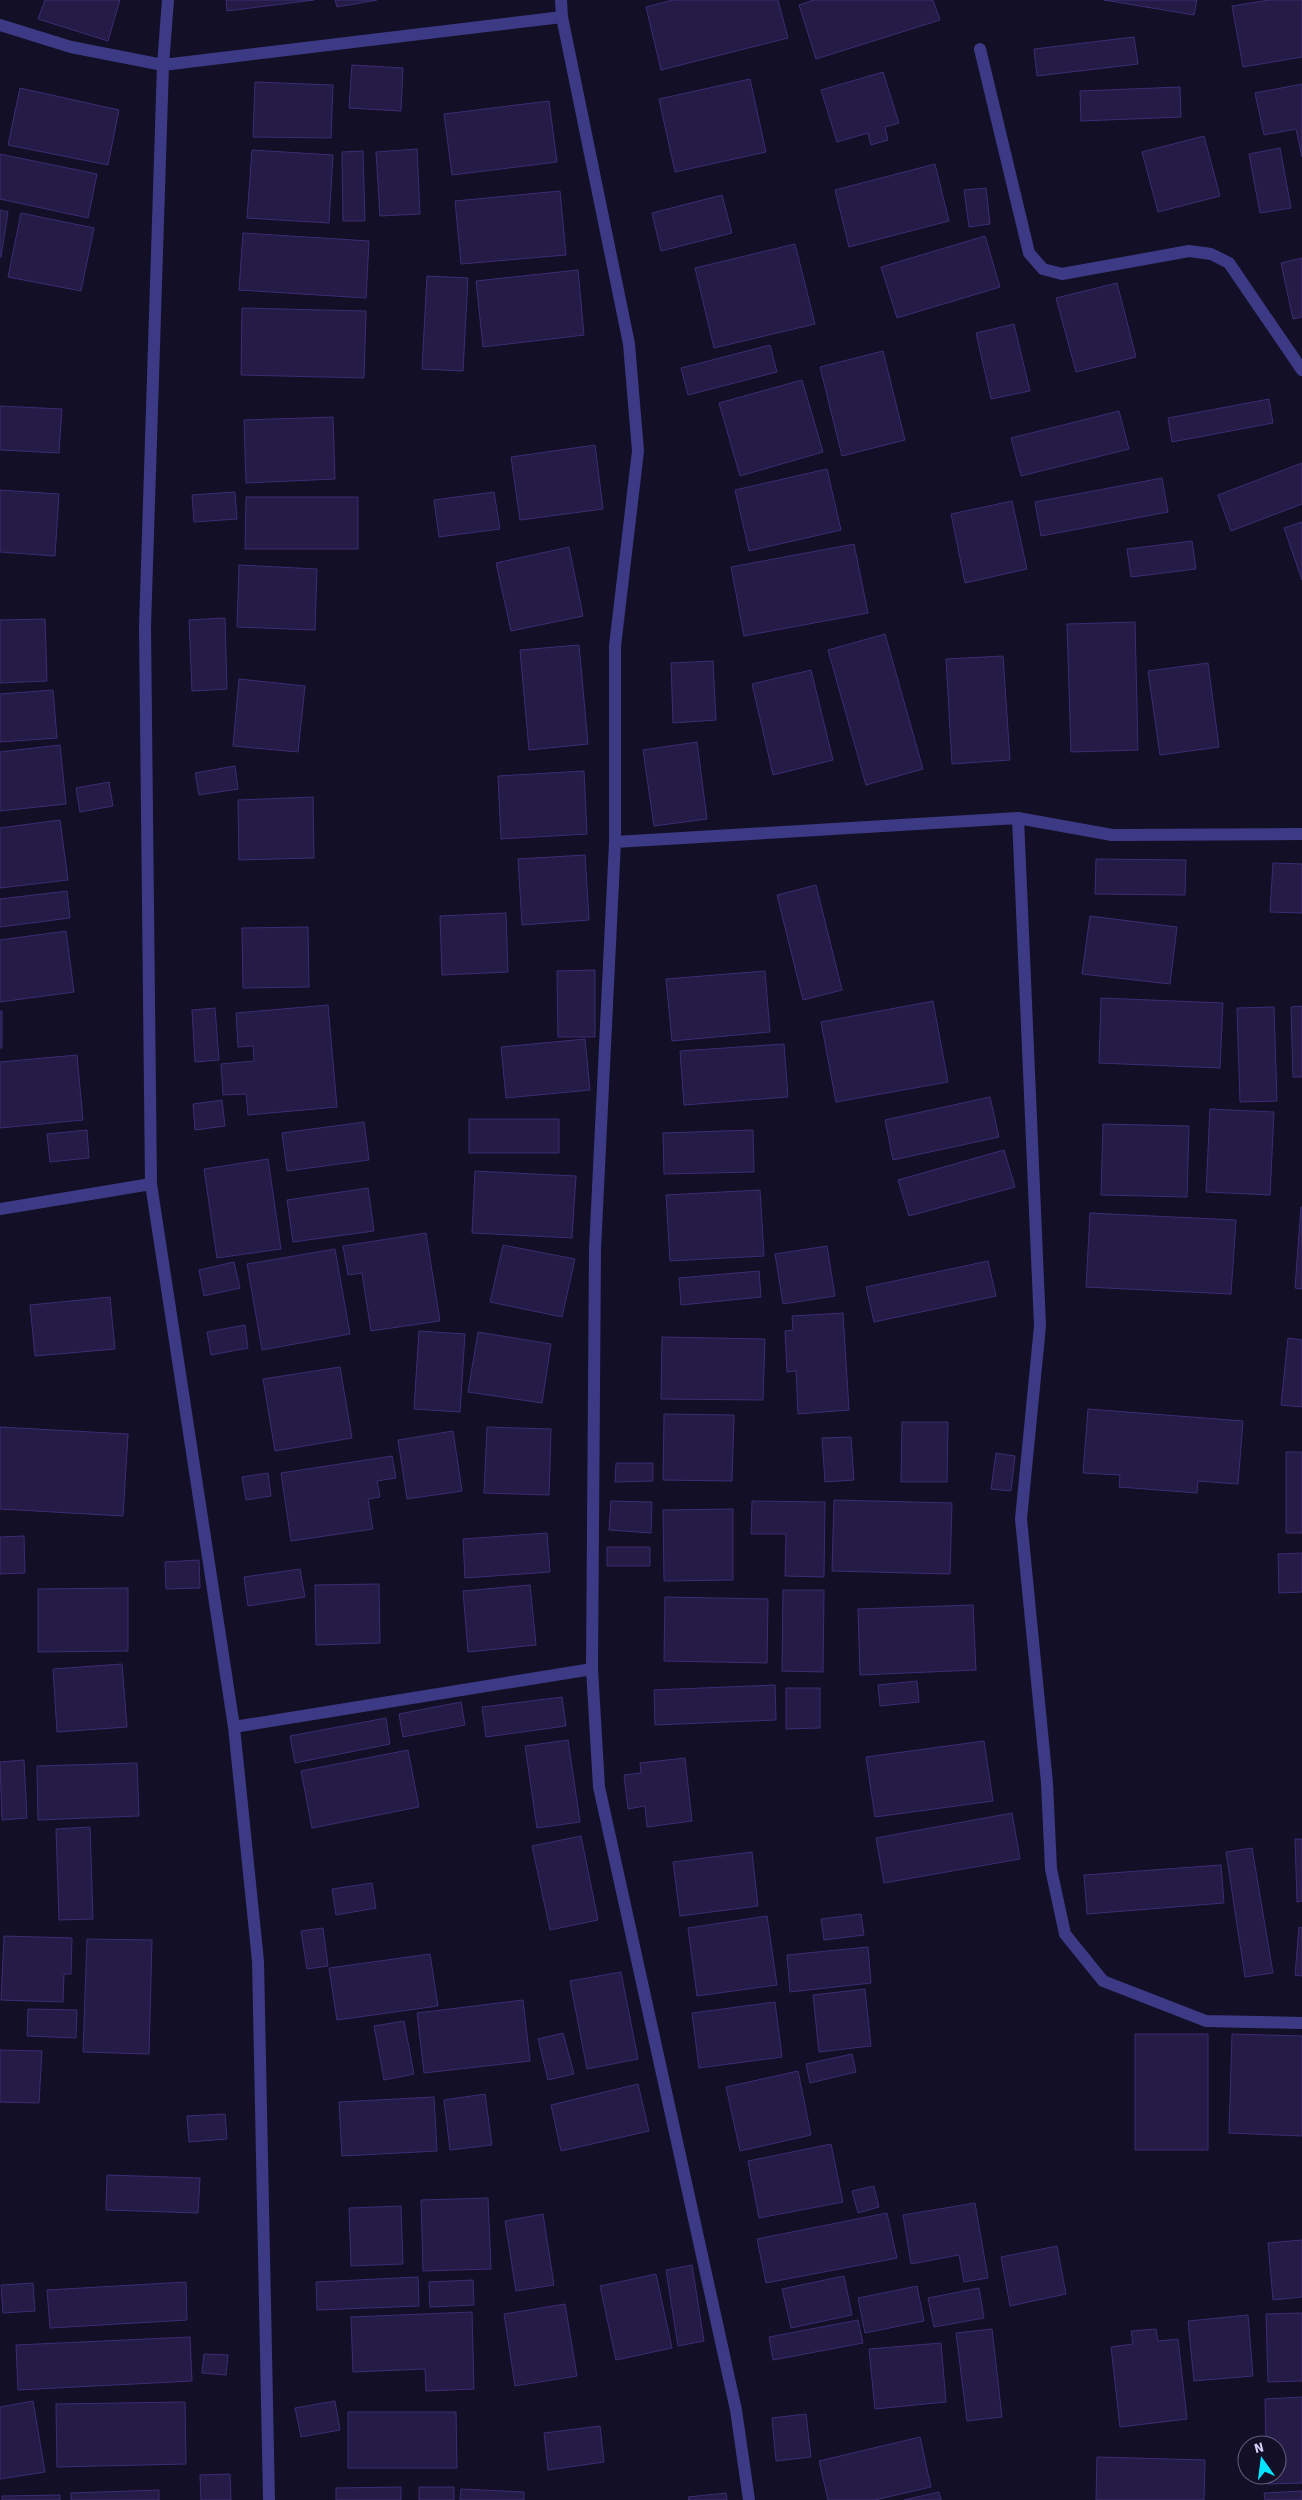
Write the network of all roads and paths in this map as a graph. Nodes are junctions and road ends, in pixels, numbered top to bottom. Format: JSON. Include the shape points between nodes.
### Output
{"nodes":[{"id":1,"x":168,"y":0,"type":"edge"},
{"id":2,"x":561,"y":0,"type":"edge"},
{"id":3,"x":562,"y":17,"type":"junction"},
{"id":4,"x":0,"y":25,"type":"edge"},
{"id":5,"x":980,"y":49,"type":"dead end"},
{"id":6,"x":163,"y":64,"type":"junction"},
{"id":7,"x":1302,"y":370,"type":"edge"},
{"id":8,"x":1018,"y":818,"type":"junction"},
{"id":9,"x":1302,"y":834,"type":"edge"},
{"id":10,"x":614,"y":842,"type":"junction"},
{"id":11,"x":151,"y":1184,"type":"junction"},
{"id":12,"x":0,"y":1210,"type":"edge"},
{"id":13,"x":592,"y":1669,"type":"junction"},
{"id":14,"x":234,"y":1727,"type":"junction"},
{"id":15,"x":1302,"y":2023,"type":"edge"},
{"id":16,"x":269,"y":2500,"type":"edge"},
{"id":17,"x":749,"y":2500,"type":"edge"}],
"edges":[{"from":1,"to":6,"type":"street"},
{"from":2,"to":3,"type":"street"},
{"from":3,"to":6,"type":"street"},
{"from":3,"to":10,"type":"street","via":[[629,344],[638,451],[615,646]]},
{"from":4,"to":6,"type":"street","via":[[71,47]]},
{"from":5,"to":7,"type":"street","via":[[1029,253],[1042,269],[1062,274],[1189,251],[1211,254],[1229,263]]},
{"from":6,"to":11,"type":"street","via":[[145,627]]},
{"from":8,"to":9,"type":"street","via":[[1112,835]]},
{"from":8,"to":10,"type":"street"},
{"from":8,"to":15,"type":"street","via":[[1040,1326],[1022,1519],[1047,1783],[1051,1869],[1065,1934],[1103,1981],[1206,2021]]},
{"from":10,"to":13,"type":"street","via":[[594,1249]]},
{"from":11,"to":12,"type":"street"},
{"from":11,"to":14,"type":"street"},
{"from":13,"to":14,"type":"street"},
{"from":13,"to":17,"type":"street","via":[[599,1787],[736,2410]]},
{"from":14,"to":16,"type":"street","via":[[258,1961]]}]}
